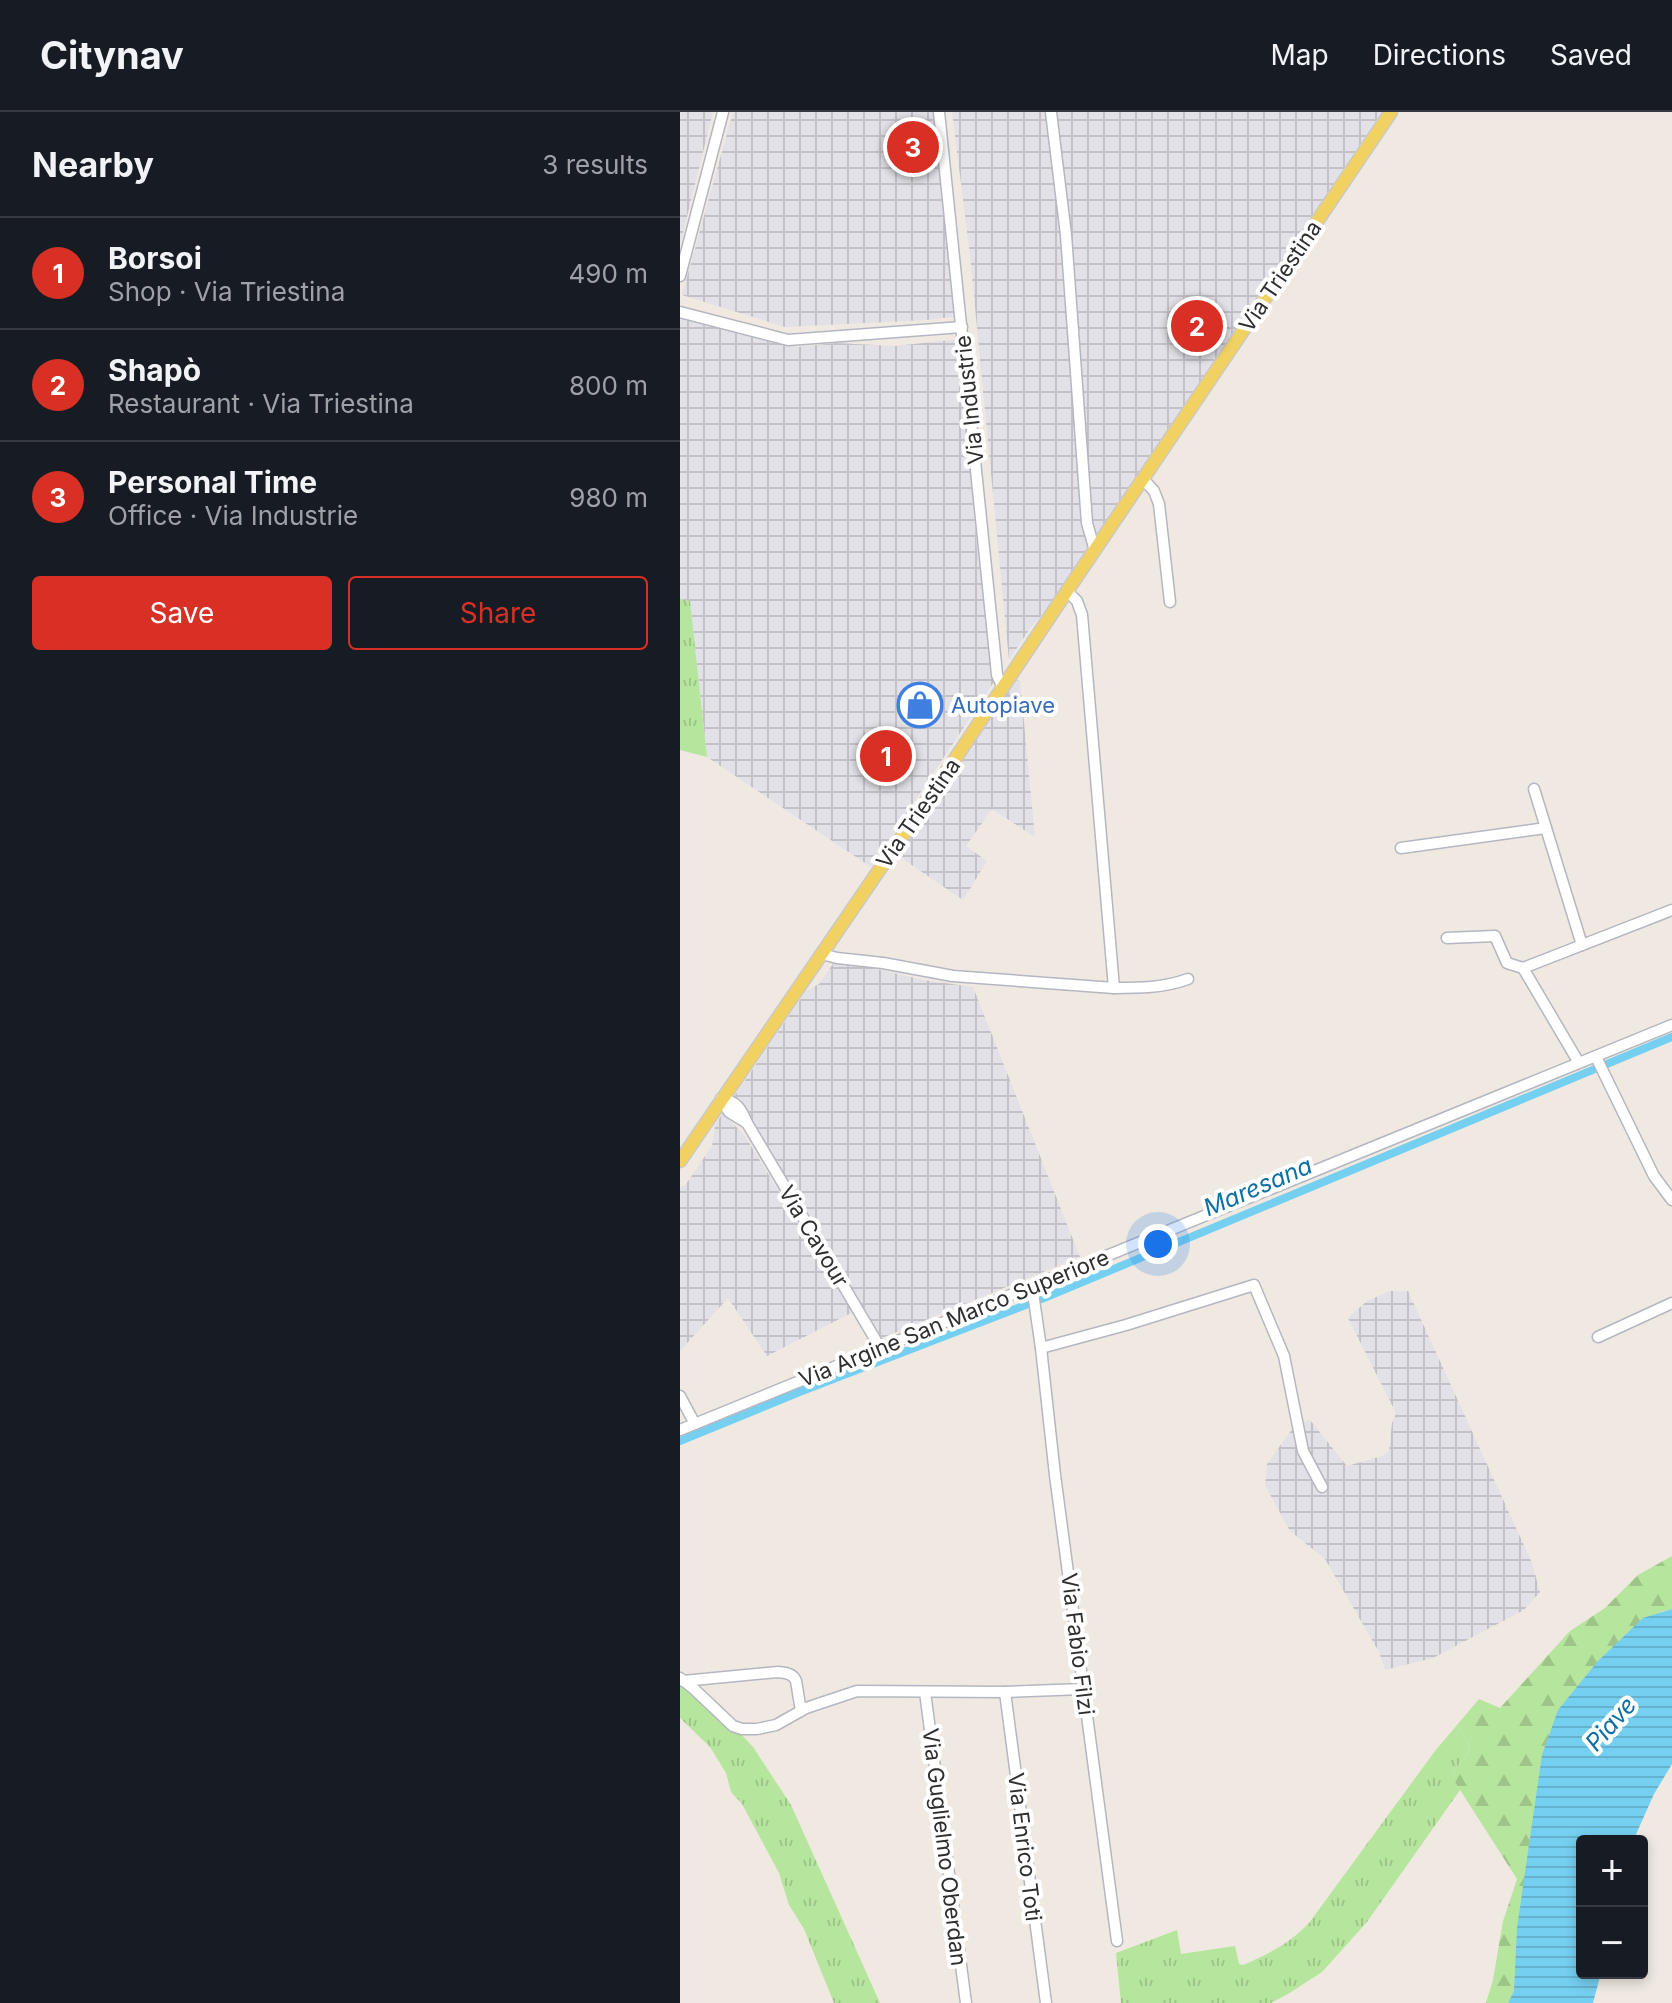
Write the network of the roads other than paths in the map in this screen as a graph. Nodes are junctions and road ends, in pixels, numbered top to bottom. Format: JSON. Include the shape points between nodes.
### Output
{"nodes":[{"id":1,"x":723,"y":112,"type":"edge"},
{"id":2,"x":939,"y":112,"type":"edge"},
{"id":3,"x":1051,"y":112,"type":"edge"},
{"id":4,"x":1391,"y":112,"type":"edge"},
{"id":5,"x":680,"y":276,"type":"edge"},
{"id":6,"x":680,"y":312,"type":"edge"},
{"id":7,"x":962,"y":327,"type":"junction"},
{"id":8,"x":1143,"y":479,"type":"junction"},
{"id":9,"x":1095,"y":551,"type":"junction"},
{"id":10,"x":1067,"y":591,"type":"junction"},
{"id":11,"x":1170,"y":602,"type":"dead end"},
{"id":12,"x":1003,"y":688,"type":"junction"},
{"id":13,"x":1534,"y":789,"type":"dead end"},
{"id":14,"x":1546,"y":828,"type":"junction"},
{"id":15,"x":1401,"y":848,"type":"dead end"},
{"id":16,"x":1672,"y":910,"type":"edge"},
{"id":17,"x":1447,"y":938,"type":"dead end"},
{"id":18,"x":1582,"y":945,"type":"junction"},
{"id":19,"x":822,"y":954,"type":"junction"},
{"id":20,"x":1523,"y":968,"type":"junction"},
{"id":21,"x":1188,"y":979,"type":"dead end"},
{"id":22,"x":1114,"y":988,"type":"junction"},
{"id":23,"x":1672,"y":1025,"type":"edge"},
{"id":24,"x":1597,"y":1058,"type":"junction"},
{"id":25,"x":1579,"y":1063,"type":"junction"},
{"id":26,"x":721,"y":1099,"type":"junction"},
{"id":27,"x":680,"y":1161,"type":"edge"},
{"id":28,"x":1672,"y":1200,"type":"edge"},
{"id":29,"x":1032,"y":1289,"type":"junction"},
{"id":30,"x":1672,"y":1303,"type":"edge"},
{"id":31,"x":1598,"y":1337,"type":"dead end"},
{"id":32,"x":1041,"y":1348,"type":"junction"},
{"id":33,"x":881,"y":1349,"type":"junction"},
{"id":34,"x":680,"y":1396,"type":"edge"},
{"id":35,"x":695,"y":1424,"type":"junction"},
{"id":36,"x":680,"y":1430,"type":"edge"},
{"id":37,"x":1322,"y":1487,"type":"dead end"},
{"id":38,"x":682,"y":1680,"type":"edge"},
{"id":39,"x":1083,"y":1689,"type":"junction"},
{"id":40,"x":925,"y":1692,"type":"junction"},
{"id":41,"x":1005,"y":1692,"type":"junction"},
{"id":42,"x":801,"y":1711,"type":"junction"},
{"id":43,"x":1117,"y":1941,"type":"dead end"},
{"id":44,"x":966,"y":2003,"type":"edge"},
{"id":45,"x":1046,"y":2003,"type":"edge"}],
"edges":[{"from":1,"to":5,"type":"street"},
{"from":2,"to":7,"type":"street","name":"Via Industrie"},
{"from":3,"to":9,"type":"street","via":[[1087,523]]},
{"from":4,"to":8,"type":"main road","name":"Via Triestina"},
{"from":6,"to":7,"type":"street","via":[[788,340]]},
{"from":7,"to":12,"type":"street","name":"Via Industrie","via":[[997,675]]},
{"from":8,"to":9,"type":"main road","name":"Via Triestina"},
{"from":8,"to":11,"type":"street","via":[[1159,504]]},
{"from":9,"to":10,"type":"main road","name":"Via Triestina"},
{"from":10,"to":12,"type":"main road","name":"Via Triestina"},
{"from":10,"to":22,"type":"street","via":[[1082,615]]},
{"from":12,"to":19,"type":"main road","name":"Via Triestina"},
{"from":13,"to":14,"type":"street"},
{"from":14,"to":15,"type":"street"},
{"from":14,"to":18,"type":"street"},
{"from":16,"to":18,"type":"street"},
{"from":17,"to":20,"type":"street","via":[[1495,936],[1507,963]]},
{"from":18,"to":20,"type":"street"},
{"from":19,"to":22,"type":"street","via":[[953,976]]},
{"from":19,"to":26,"type":"main road","name":"Via Triestina"},
{"from":20,"to":25,"type":"street"},
{"from":21,"to":22,"type":"street","via":[[1149,988]]},
{"from":23,"to":24,"type":"street","name":"Via Argine San Marco Superiore"},
{"from":24,"to":25,"type":"street","name":"Via Argine San Marco Superiore"},
{"from":24,"to":28,"type":"street","via":[[1654,1176]]},
{"from":25,"to":29,"type":"street","name":"Via Argine San Marco Superiore"},
{"from":26,"to":27,"type":"main road","name":"Via Triestina"},
{"from":26,"to":33,"type":"street","name":"Via Cavour","via":[[729,1112],[747,1123]]},
{"from":29,"to":32,"type":"street","name":"Via Fabio Filzi"},
{"from":29,"to":33,"type":"street","name":"Via Argine San Marco Superiore"},
{"from":30,"to":31,"type":"street"},
{"from":32,"to":37,"type":"street","via":[[1254,1285],[1284,1356],[1303,1451]]},
{"from":32,"to":39,"type":"street","name":"Via Fabio Filzi"},
{"from":33,"to":35,"type":"street","name":"Via Argine San Marco Superiore"},
{"from":34,"to":35,"type":"street"},
{"from":35,"to":36,"type":"street","name":"Via Argine San Marco Superiore"},
{"from":38,"to":42,"type":"street","via":[[742,1729],[776,1725]]},
{"from":38,"to":42,"type":"street","via":[[789,1673],[795,1677]]},
{"from":39,"to":41,"type":"street"},
{"from":39,"to":43,"type":"street","name":"Via Fabio Filzi"},
{"from":40,"to":41,"type":"street"},
{"from":40,"to":42,"type":"street","via":[[857,1691]]},
{"from":40,"to":44,"type":"street","name":"Via Guglielmo Oberdan"},
{"from":41,"to":45,"type":"street","name":"Via Enrico Toti"}]}
